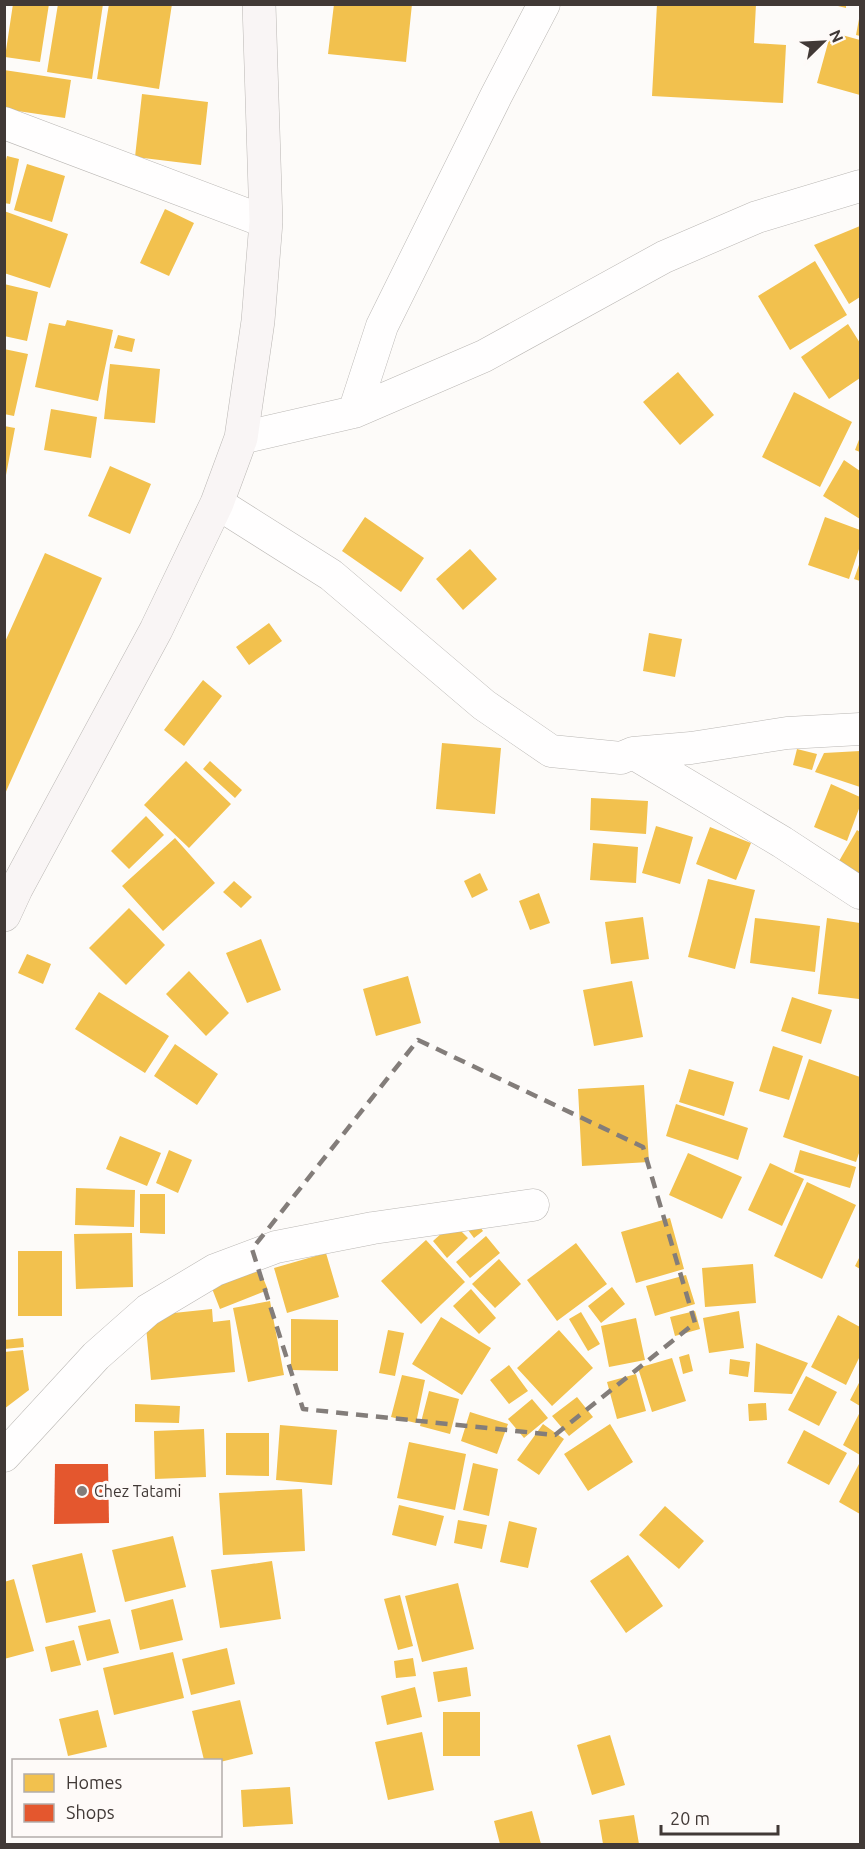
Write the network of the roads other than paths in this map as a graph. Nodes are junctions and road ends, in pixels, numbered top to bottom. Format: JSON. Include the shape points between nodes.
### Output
{"nodes":[{"id":1,"x":259,"y":4,"type":"edge"},
{"id":2,"x":544,"y":4,"type":"edge"},
{"id":3,"x":4,"y":123,"type":"edge"},
{"id":4,"x":861,"y":186,"type":"edge"},
{"id":5,"x":266,"y":222,"type":"junction"},
{"id":6,"x":354,"y":412,"type":"junction"},
{"id":7,"x":241,"y":438,"type":"junction"},
{"id":8,"x":217,"y":503,"type":"junction"},
{"id":9,"x":861,"y":729,"type":"edge"},
{"id":10,"x":633,"y":753,"type":"junction"},
{"id":11,"x":861,"y":893,"type":"edge"},
{"id":12,"x":8,"y":894,"type":"edge"},
{"id":13,"x":533,"y":1205,"type":"dead end"},
{"id":14,"x":4,"y":1456,"type":"edge"}],
"edges":[{"from":1,"to":5,"type":"main road"},
{"from":2,"to":6,"type":"street","via":[[382,326]]},
{"from":3,"to":5,"type":"street"},
{"from":4,"to":6,"type":"street","via":[[757,217],[664,257],[484,356]]},
{"from":5,"to":7,"type":"main road","via":[[258,321]]},
{"from":6,"to":7,"type":"street"},
{"from":7,"to":8,"type":"main road"},
{"from":8,"to":10,"type":"street","via":[[331,575],[484,705],[551,751],[621,758]]},
{"from":8,"to":12,"type":"main road","via":[[156,630]]},
{"from":9,"to":10,"type":"street","via":[[787,733]]},
{"from":10,"to":11,"type":"street"},
{"from":13,"to":14,"type":"street","via":[[276,1247],[215,1270],[148,1310],[96,1356]]}]}
